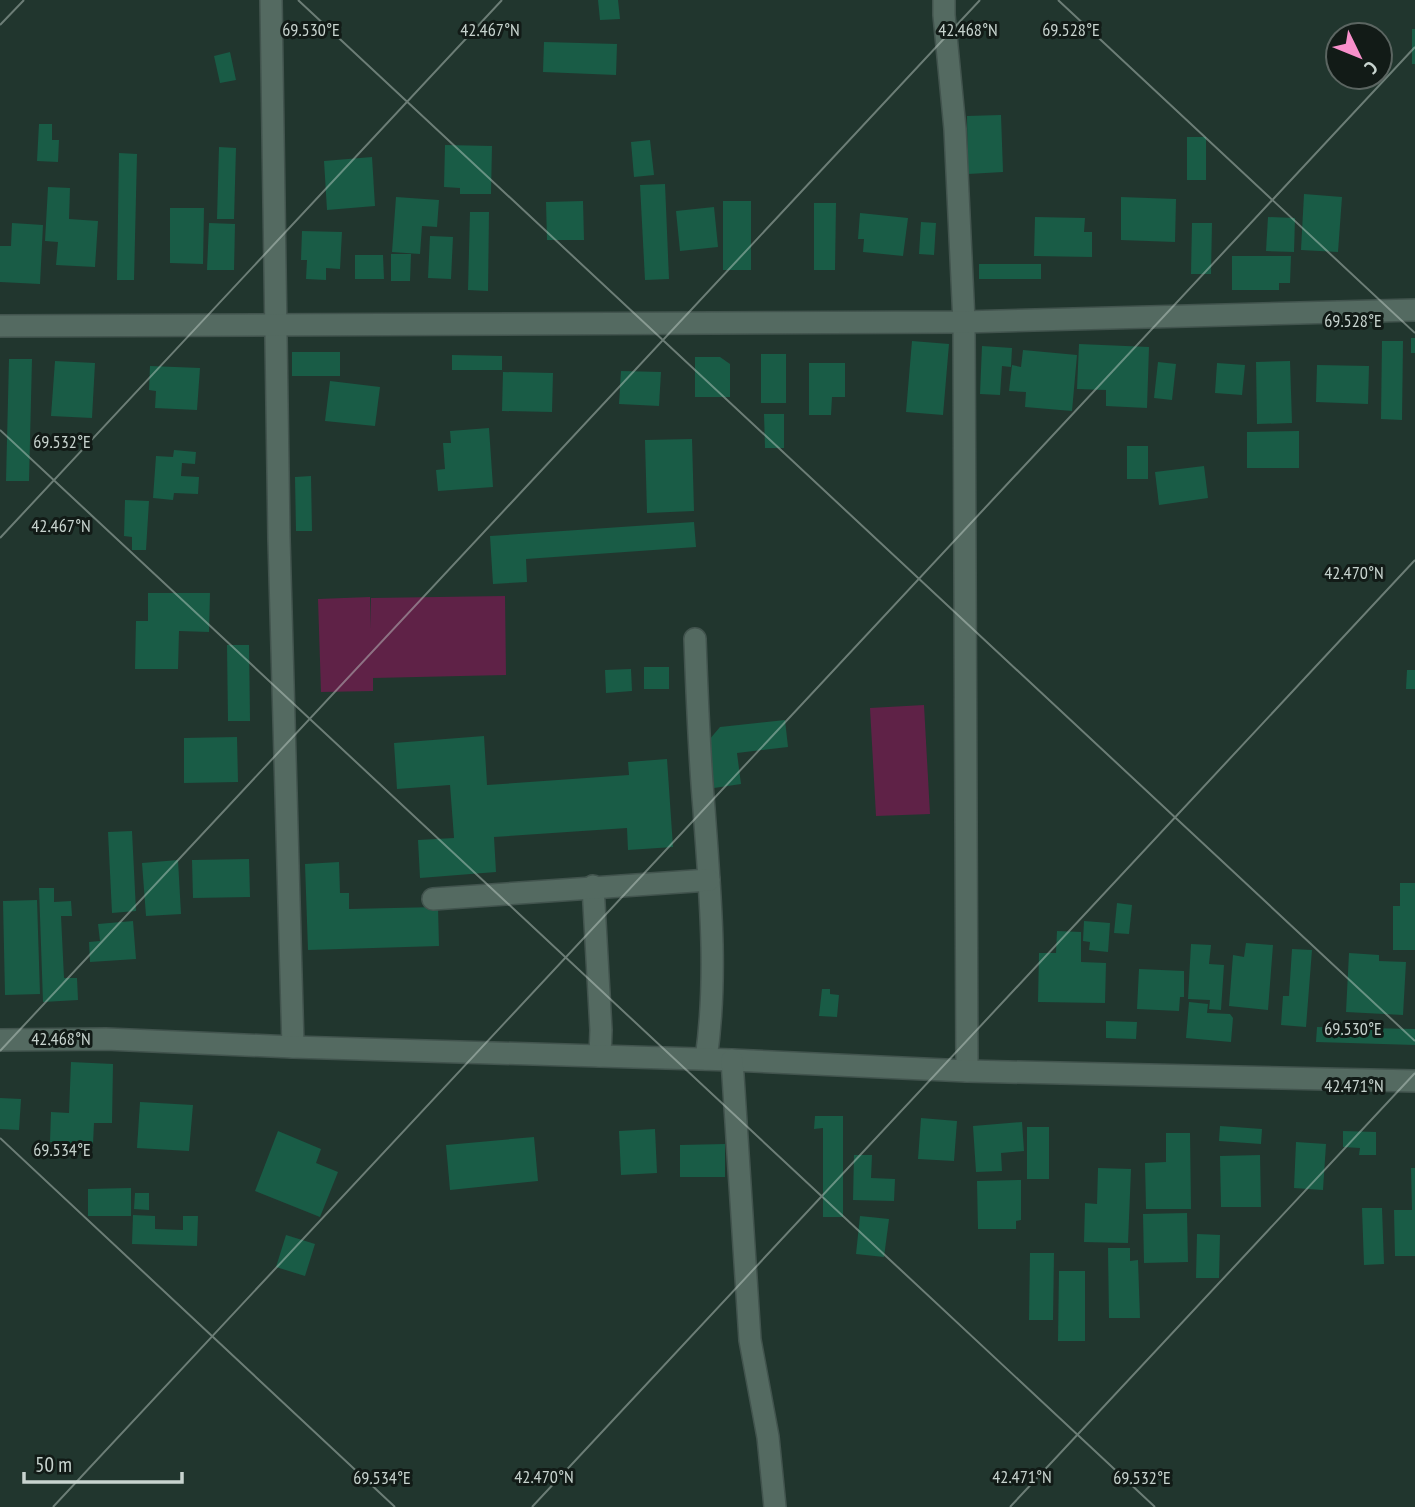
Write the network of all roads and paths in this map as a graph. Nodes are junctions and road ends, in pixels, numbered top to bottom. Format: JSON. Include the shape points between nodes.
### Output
{"nodes":[{"id":1,"x":271,"y":0,"type":"edge"},
{"id":2,"x":944,"y":0,"type":"edge"},
{"id":3,"x":1415,"y":310,"type":"edge"},
{"id":4,"x":964,"y":322,"type":"junction"},
{"id":5,"x":0,"y":326,"type":"edge"},
{"id":6,"x":276,"y":326,"type":"junction"},
{"id":7,"x":695,"y":639,"type":"dead end"},
{"id":8,"x":709,"y":880,"type":"junction"},
{"id":9,"x":593,"y":887,"type":"junction"},
{"id":10,"x":433,"y":898,"type":"dead end"},
{"id":11,"x":0,"y":1040,"type":"edge"},
{"id":12,"x":293,"y":1047,"type":"junction"},
{"id":13,"x":600,"y":1056,"type":"junction"},
{"id":14,"x":706,"y":1059,"type":"junction"},
{"id":15,"x":732,"y":1060,"type":"junction"},
{"id":16,"x":967,"y":1071,"type":"junction"},
{"id":17,"x":1415,"y":1081,"type":"edge"},
{"id":18,"x":775,"y":1507,"type":"edge"}],
"edges":[{"from":1,"to":6,"type":"street"},
{"from":2,"to":4,"type":"street"},
{"from":3,"to":4,"type":"street"},
{"from":4,"to":6,"type":"street"},
{"from":4,"to":16,"type":"street"},
{"from":5,"to":6,"type":"street"},
{"from":6,"to":12,"type":"street"},
{"from":7,"to":8,"type":"street"},
{"from":8,"to":9,"type":"street"},
{"from":8,"to":14,"type":"street","via":[[712,982]]},
{"from":9,"to":10,"type":"street"},
{"from":9,"to":13,"type":"street"},
{"from":11,"to":12,"type":"street","via":[[106,1039]]},
{"from":12,"to":13,"type":"street"},
{"from":13,"to":14,"type":"street"},
{"from":14,"to":15,"type":"street"},
{"from":15,"to":16,"type":"street"},
{"from":15,"to":18,"type":"street","via":[[750,1340]]},
{"from":16,"to":17,"type":"street"}]}
